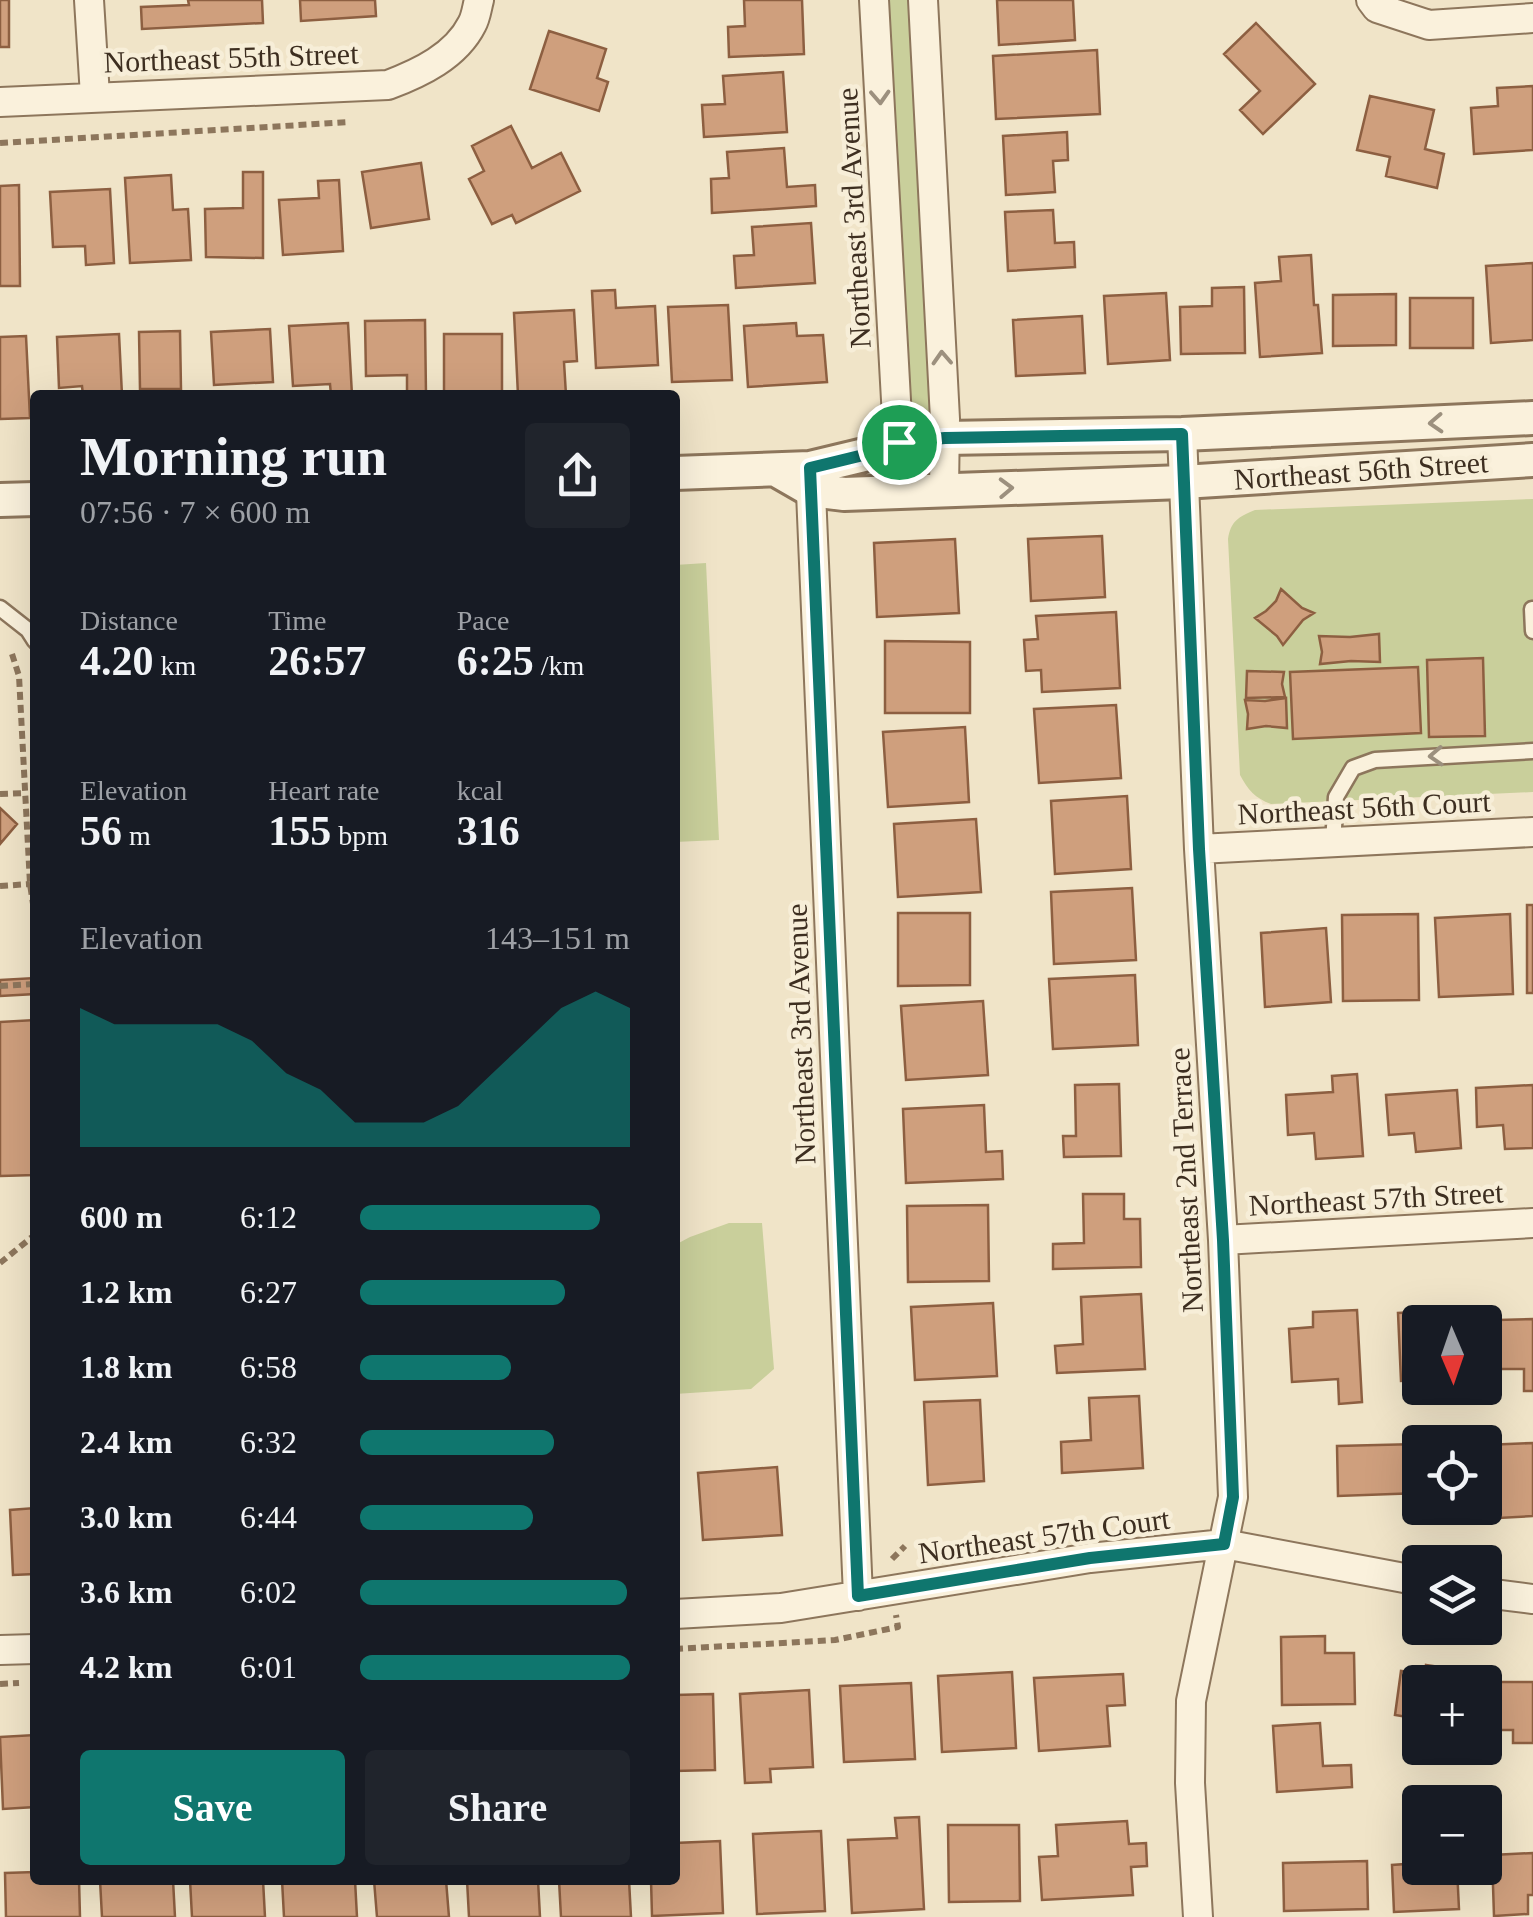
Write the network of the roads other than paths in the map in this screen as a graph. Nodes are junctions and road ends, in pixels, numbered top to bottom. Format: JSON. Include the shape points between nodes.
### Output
{"nodes":[{"id":1,"x":89,"y":0,"type":"edge"},
{"id":2,"x":479,"y":0,"type":"edge"},
{"id":3,"x":874,"y":0,"type":"edge"},
{"id":4,"x":923,"y":0,"type":"edge"},
{"id":5,"x":1374,"y":4,"type":"edge"},
{"id":6,"x":1533,"y":18,"type":"edge"},
{"id":7,"x":95,"y":96,"type":"junction"},
{"id":8,"x":0,"y":102,"type":"edge"},
{"id":9,"x":1533,"y":418,"type":"edge"},
{"id":10,"x":1182,"y":434,"type":"junction"},
{"id":11,"x":945,"y":438,"type":"junction"},
{"id":12,"x":899,"y":442,"type":"junction"},
{"id":13,"x":1533,"y":460,"type":"edge"},
{"id":14,"x":680,"y":473,"type":"edge"},
{"id":15,"x":810,"y":479,"type":"junction"},
{"id":16,"x":1183,"y":482,"type":"junction"},
{"id":17,"x":944,"y":490,"type":"junction"},
{"id":18,"x":901,"y":492,"type":"junction"},
{"id":19,"x":30,"y":499,"type":"edge"},
{"id":20,"x":0,"y":500,"type":"edge"},
{"id":21,"x":0,"y":608,"type":"edge"},
{"id":22,"x":1532,"y":609,"type":"edge"},
{"id":23,"x":1533,"y":631,"type":"edge"},
{"id":24,"x":30,"y":633,"type":"edge"},
{"id":25,"x":1533,"y":751,"type":"edge"},
{"id":26,"x":1533,"y":832,"type":"edge"},
{"id":27,"x":1333,"y":842,"type":"junction"},
{"id":28,"x":1199,"y":849,"type":"junction"},
{"id":29,"x":1533,"y":1223,"type":"edge"},
{"id":30,"x":1223,"y":1240,"type":"junction"},
{"id":31,"x":1224,"y":1544,"type":"junction"},
{"id":32,"x":1402,"y":1578,"type":"edge"},
{"id":33,"x":1502,"y":1595,"type":"edge"},
{"id":34,"x":858,"y":1596,"type":"junction"},
{"id":35,"x":1533,"y":1599,"type":"edge"},
{"id":36,"x":680,"y":1614,"type":"edge"},
{"id":37,"x":30,"y":1648,"type":"edge"},
{"id":38,"x":0,"y":1650,"type":"edge"},
{"id":39,"x":1198,"y":1917,"type":"edge"}],
"edges":[{"from":1,"to":7,"type":"street"},
{"from":2,"to":7,"type":"street","name":"Northeast 55th Street","via":[[454,48],[421,73],[388,84]]},
{"from":3,"to":12,"type":"street","name":"Northeast 3rd Avenue","one_way":true},
{"from":11,"to":4,"type":"street","one_way":true},
{"from":5,"to":6,"type":"street","via":[[1429,25]]},
{"from":7,"to":8,"type":"street","name":"Northeast 55th Street"},
{"from":9,"to":10,"type":"street","name":"Northeast 56th Street","one_way":true},
{"from":10,"to":11,"type":"street","name":"Northeast 56th Street"},
{"from":10,"to":16,"type":"street","name":"Northeast 2nd Terrace"},
{"from":11,"to":12,"type":"street","name":"Northeast 56th Street"},
{"from":11,"to":17,"type":"street"},
{"from":12,"to":15,"type":"street","name":"Northeast 56th Street"},
{"from":12,"to":18,"type":"street","name":"Northeast 3rd Avenue"},
{"from":13,"to":16,"type":"street","name":"Northeast 56th Street"},
{"from":14,"to":15,"type":"street","name":"Northeast 56th Street","via":[[774,469]]},
{"from":15,"to":18,"type":"street","name":"Northeast 56th Street","via":[[844,494]]},
{"from":15,"to":34,"type":"street","name":"Northeast 3rd Avenue"},
{"from":17,"to":16,"type":"street","name":"Northeast 56th Street","one_way":true},
{"from":16,"to":28,"type":"street","name":"Northeast 2nd Terrace"},
{"from":17,"to":18,"type":"street","name":"Northeast 56th Street"},
{"from":19,"to":20,"type":"street"},
{"from":21,"to":24,"type":"lane"},
{"from":22,"to":23,"type":"lane"},
{"from":25,"to":27,"type":"lane","one_way":true,"via":[[1375,760],[1353,768],[1336,797]]},
{"from":26,"to":27,"type":"street","name":"Northeast 56th Court"},
{"from":27,"to":28,"type":"street","name":"Northeast 56th Court"},
{"from":28,"to":30,"type":"street","name":"Northeast 2nd Terrace"},
{"from":29,"to":30,"type":"street","name":"Northeast 57th Street"},
{"from":30,"to":31,"type":"street","name":"Northeast 2nd Terrace","via":[[1233,1497]]},
{"from":31,"to":32,"type":"street","name":"Northeast 57th Court"},
{"from":31,"to":34,"type":"street","name":"Northeast 57th Court"},
{"from":31,"to":39,"type":"street","name":"Northeast 2nd Terrace","via":[[1191,1701]]},
{"from":33,"to":35,"type":"street"},
{"from":34,"to":36,"type":"street","name":"Northeast 57th Court"},
{"from":37,"to":38,"type":"street"}]}
